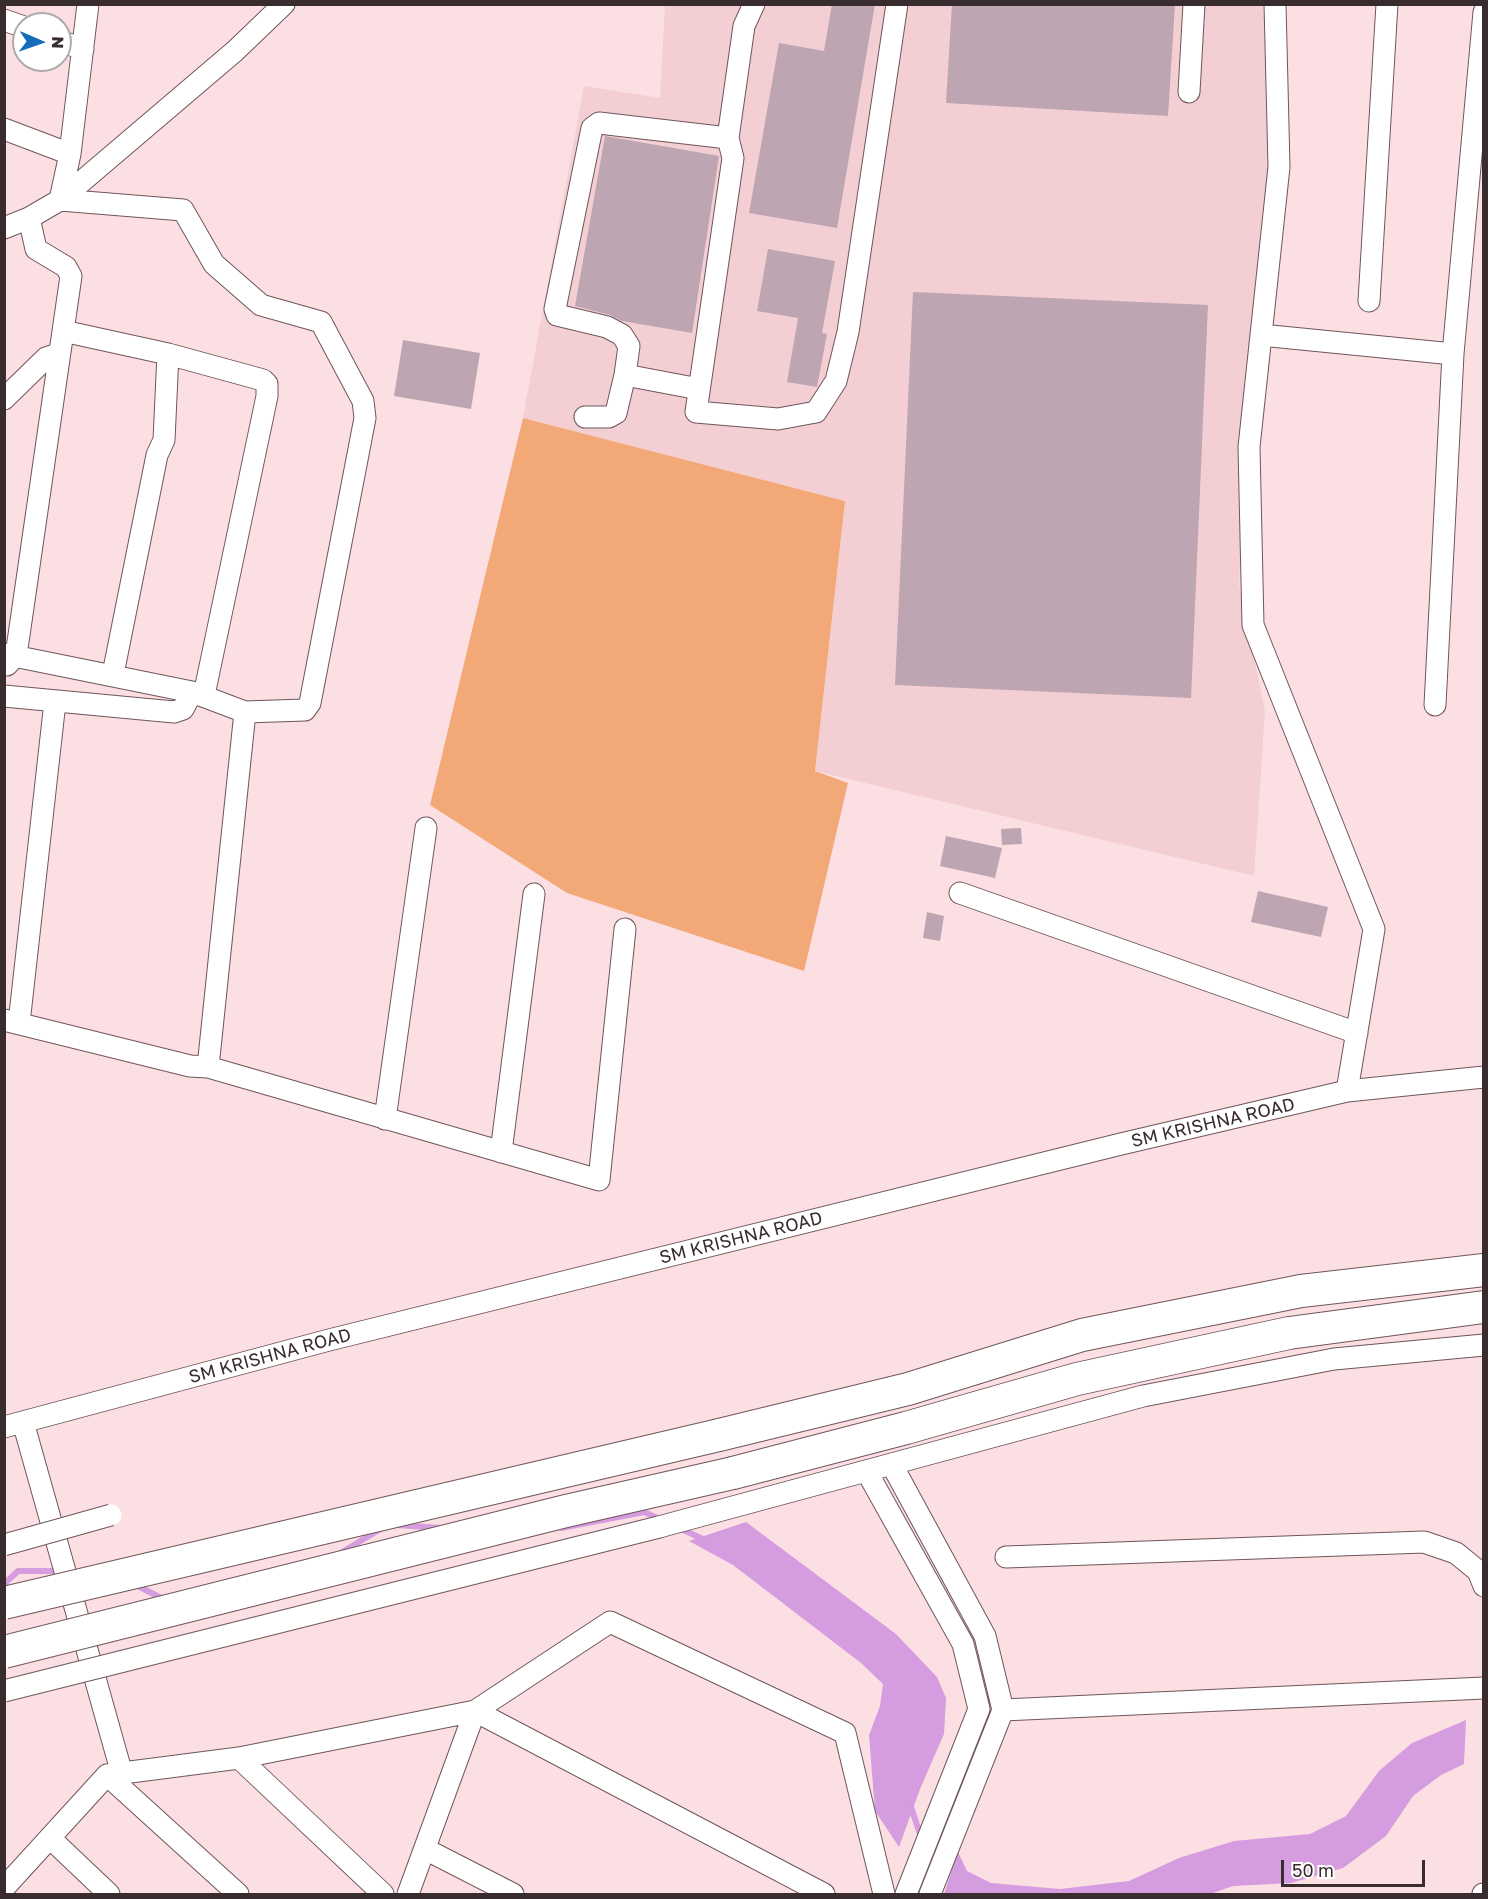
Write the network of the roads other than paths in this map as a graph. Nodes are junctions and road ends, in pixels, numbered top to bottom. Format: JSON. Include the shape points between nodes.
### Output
{"nodes":[{"id":1,"x":88,"y":4,"type":"edge"},
{"id":2,"x":284,"y":4,"type":"edge"},
{"id":3,"x":754,"y":4,"type":"edge"},
{"id":4,"x":897,"y":4,"type":"edge"},
{"id":5,"x":1194,"y":4,"type":"edge"},
{"id":6,"x":1275,"y":4,"type":"edge"},
{"id":7,"x":1387,"y":4,"type":"edge"},
{"id":8,"x":1484,"y":12,"type":"edge"},
{"id":9,"x":72,"y":46,"type":"edge"},
{"id":10,"x":83,"y":50,"type":"junction"},
{"id":11,"x":1189,"y":92,"type":"dead end"},
{"id":12,"x":4,"y":129,"type":"edge"},
{"id":13,"x":728,"y":138,"type":"junction"},
{"id":14,"x":70,"y":154,"type":"junction"},
{"id":15,"x":60,"y":200,"type":"junction"},
{"id":16,"x":29,"y":218,"type":"junction"},
{"id":17,"x":5,"y":232,"type":"edge"},
{"id":18,"x":1369,"y":301,"type":"dead end"},
{"id":19,"x":63,"y":331,"type":"junction"},
{"id":20,"x":1261,"y":335,"type":"junction"},
{"id":21,"x":58,"y":354,"type":"junction"},
{"id":22,"x":168,"y":354,"type":"junction"},
{"id":23,"x":1453,"y":354,"type":"junction"},
{"id":24,"x":624,"y":375,"type":"junction"},
{"id":25,"x":699,"y":389,"type":"junction"},
{"id":26,"x":4,"y":399,"type":"edge"},
{"id":27,"x":585,"y":417,"type":"dead end"},
{"id":28,"x":8,"y":659,"type":"edge"},
{"id":29,"x":113,"y":674,"type":"junction"},
{"id":30,"x":198,"y":693,"type":"junction"},
{"id":31,"x":4,"y":696,"type":"edge"},
{"id":32,"x":55,"y":702,"type":"junction"},
{"id":33,"x":1435,"y":705,"type":"dead end"},
{"id":34,"x":245,"y":712,"type":"junction"},
{"id":35,"x":426,"y":828,"type":"dead end"},
{"id":36,"x":960,"y":893,"type":"dead end"},
{"id":37,"x":534,"y":894,"type":"dead end"},
{"id":38,"x":625,"y":929,"type":"dead end"},
{"id":39,"x":12,"y":1022,"type":"edge"},
{"id":40,"x":1357,"y":1033,"type":"junction"},
{"id":41,"x":208,"y":1067,"type":"junction"},
{"id":42,"x":1484,"y":1077,"type":"edge"},
{"id":43,"x":1347,"y":1091,"type":"junction"},
{"id":44,"x":385,"y":1119,"type":"junction"},
{"id":45,"x":501,"y":1152,"type":"junction"},
{"id":46,"x":1484,"y":1270,"type":"edge"},
{"id":47,"x":1484,"y":1307,"type":"edge"},
{"id":48,"x":1484,"y":1345,"type":"edge"},
{"id":49,"x":14,"y":1424,"type":"edge"},
{"id":50,"x":892,"y":1465,"type":"junction"},
{"id":51,"x":867,"y":1472,"type":"junction"},
{"id":52,"x":111,"y":1515,"type":"dead end"},
{"id":53,"x":4,"y":1545,"type":"edge"},
{"id":54,"x":1006,"y":1557,"type":"dead end"},
{"id":55,"x":1484,"y":1586,"type":"edge"},
{"id":56,"x":4,"y":1603,"type":"edge"},
{"id":57,"x":4,"y":1652,"type":"edge"},
{"id":58,"x":1484,"y":1688,"type":"edge"},
{"id":59,"x":4,"y":1691,"type":"edge"},
{"id":60,"x":1003,"y":1710,"type":"junction"},
{"id":61,"x":474,"y":1711,"type":"junction"},
{"id":62,"x":239,"y":1758,"type":"junction"},
{"id":63,"x":115,"y":1775,"type":"junction"},
{"id":64,"x":50,"y":1838,"type":"junction"},
{"id":65,"x":425,"y":1849,"type":"junction"},
{"id":66,"x":4,"y":1888,"type":"edge"},
{"id":67,"x":110,"y":1894,"type":"edge"},
{"id":68,"x":238,"y":1894,"type":"edge"},
{"id":69,"x":383,"y":1894,"type":"edge"},
{"id":70,"x":408,"y":1894,"type":"edge"},
{"id":71,"x":513,"y":1894,"type":"edge"},
{"id":72,"x":824,"y":1894,"type":"edge"},
{"id":73,"x":884,"y":1894,"type":"edge"},
{"id":74,"x":906,"y":1894,"type":"edge"},
{"id":75,"x":930,"y":1894,"type":"edge"}],
"edges":[{"from":1,"to":10,"type":"street"},
{"from":2,"to":15,"type":"street","via":[[235,51]]},
{"from":3,"to":13,"type":"street","via":[[744,26]]},
{"from":4,"to":25,"type":"street","via":[[848,332],[836,381],[816,412],[778,419],[696,412]]},
{"from":5,"to":11,"type":"street"},
{"from":6,"to":20,"type":"street","via":[[1279,167]]},
{"from":7,"to":18,"type":"street"},
{"from":8,"to":23,"type":"street"},
{"from":9,"to":10,"type":"street"},
{"from":10,"to":14,"type":"street"},
{"from":12,"to":14,"type":"street"},
{"from":13,"to":24,"type":"street","via":[[598,123],[592,128],[555,309],[557,315],[607,327],[622,335],[629,346]]},
{"from":13,"to":25,"type":"street","via":[[733,158]]},
{"from":14,"to":15,"type":"street"},
{"from":15,"to":16,"type":"street"},
{"from":15,"to":34,"type":"street","via":[[183,210],[214,264],[261,305],[321,322],[363,402],[365,418],[309,708]]},
{"from":16,"to":17,"type":"street"},
{"from":16,"to":19,"type":"street","via":[[36,249],[66,267],[71,276]]},
{"from":19,"to":21,"type":"street"},
{"from":19,"to":22,"type":"street"},
{"from":20,"to":23,"type":"street"},
{"from":20,"to":40,"type":"street","via":[[1249,447],[1253,625],[1374,929]]},
{"from":21,"to":26,"type":"street","via":[[46,358]]},
{"from":21,"to":28,"type":"street"},
{"from":22,"to":29,"type":"street","via":[[164,440],[157,455]]},
{"from":22,"to":30,"type":"street","via":[[263,381],[268,390]]},
{"from":23,"to":33,"type":"street"},
{"from":24,"to":25,"type":"street"},
{"from":24,"to":27,"type":"street","via":[[616,413],[609,417]]},
{"from":28,"to":29,"type":"street"},
{"from":29,"to":30,"type":"street"},
{"from":30,"to":32,"type":"street","via":[[183,709],[174,712]]},
{"from":30,"to":34,"type":"street"},
{"from":31,"to":32,"type":"street"},
{"from":32,"to":39,"type":"street"},
{"from":34,"to":41,"type":"street"},
{"from":35,"to":44,"type":"street"},
{"from":36,"to":40,"type":"street"},
{"from":37,"to":45,"type":"street"},
{"from":38,"to":45,"type":"street","via":[[599,1180]]},
{"from":39,"to":41,"type":"street","via":[[190,1066]]},
{"from":40,"to":43,"type":"street"},
{"from":41,"to":44,"type":"street"},
{"from":42,"to":43,"type":"street","name":"SM KRISHNA ROAD"},
{"from":43,"to":49,"type":"street","name":"SM KRISHNA ROAD","via":[[341,1337]]},
{"from":44,"to":45,"type":"street"},
{"from":46,"to":56,"type":"highway","bridge":true,"via":[[1301,1291],[1082,1335],[908,1389],[719,1436]]},
{"from":47,"to":57,"type":"highway","bridge":true,"via":[[1289,1333],[1077,1379],[733,1473],[566,1510]]},
{"from":48,"to":50,"type":"street","via":[[1334,1359],[1143,1396]]},
{"from":49,"to":63,"type":"street"},
{"from":50,"to":51,"type":"street"},
{"from":50,"to":60,"type":"street","via":[[985,1636]]},
{"from":51,"to":59,"type":"street","bridge":true},
{"from":51,"to":74,"type":"street","via":[[963,1644],[979,1709]]},
{"from":52,"to":53,"type":"street","bridge":true},
{"from":54,"to":55,"type":"street","via":[[1424,1542],[1456,1553],[1478,1571]]},
{"from":58,"to":60,"type":"street"},
{"from":60,"to":75,"type":"street"},
{"from":61,"to":62,"type":"street"},
{"from":61,"to":65,"type":"street"},
{"from":61,"to":72,"type":"street"},
{"from":61,"to":73,"type":"street","via":[[610,1622],[845,1733]]},
{"from":62,"to":63,"type":"street"},
{"from":62,"to":69,"type":"street"},
{"from":63,"to":64,"type":"street"},
{"from":63,"to":68,"type":"street"},
{"from":64,"to":66,"type":"street"},
{"from":64,"to":67,"type":"street"},
{"from":65,"to":70,"type":"street"},
{"from":65,"to":71,"type":"street"}]}
